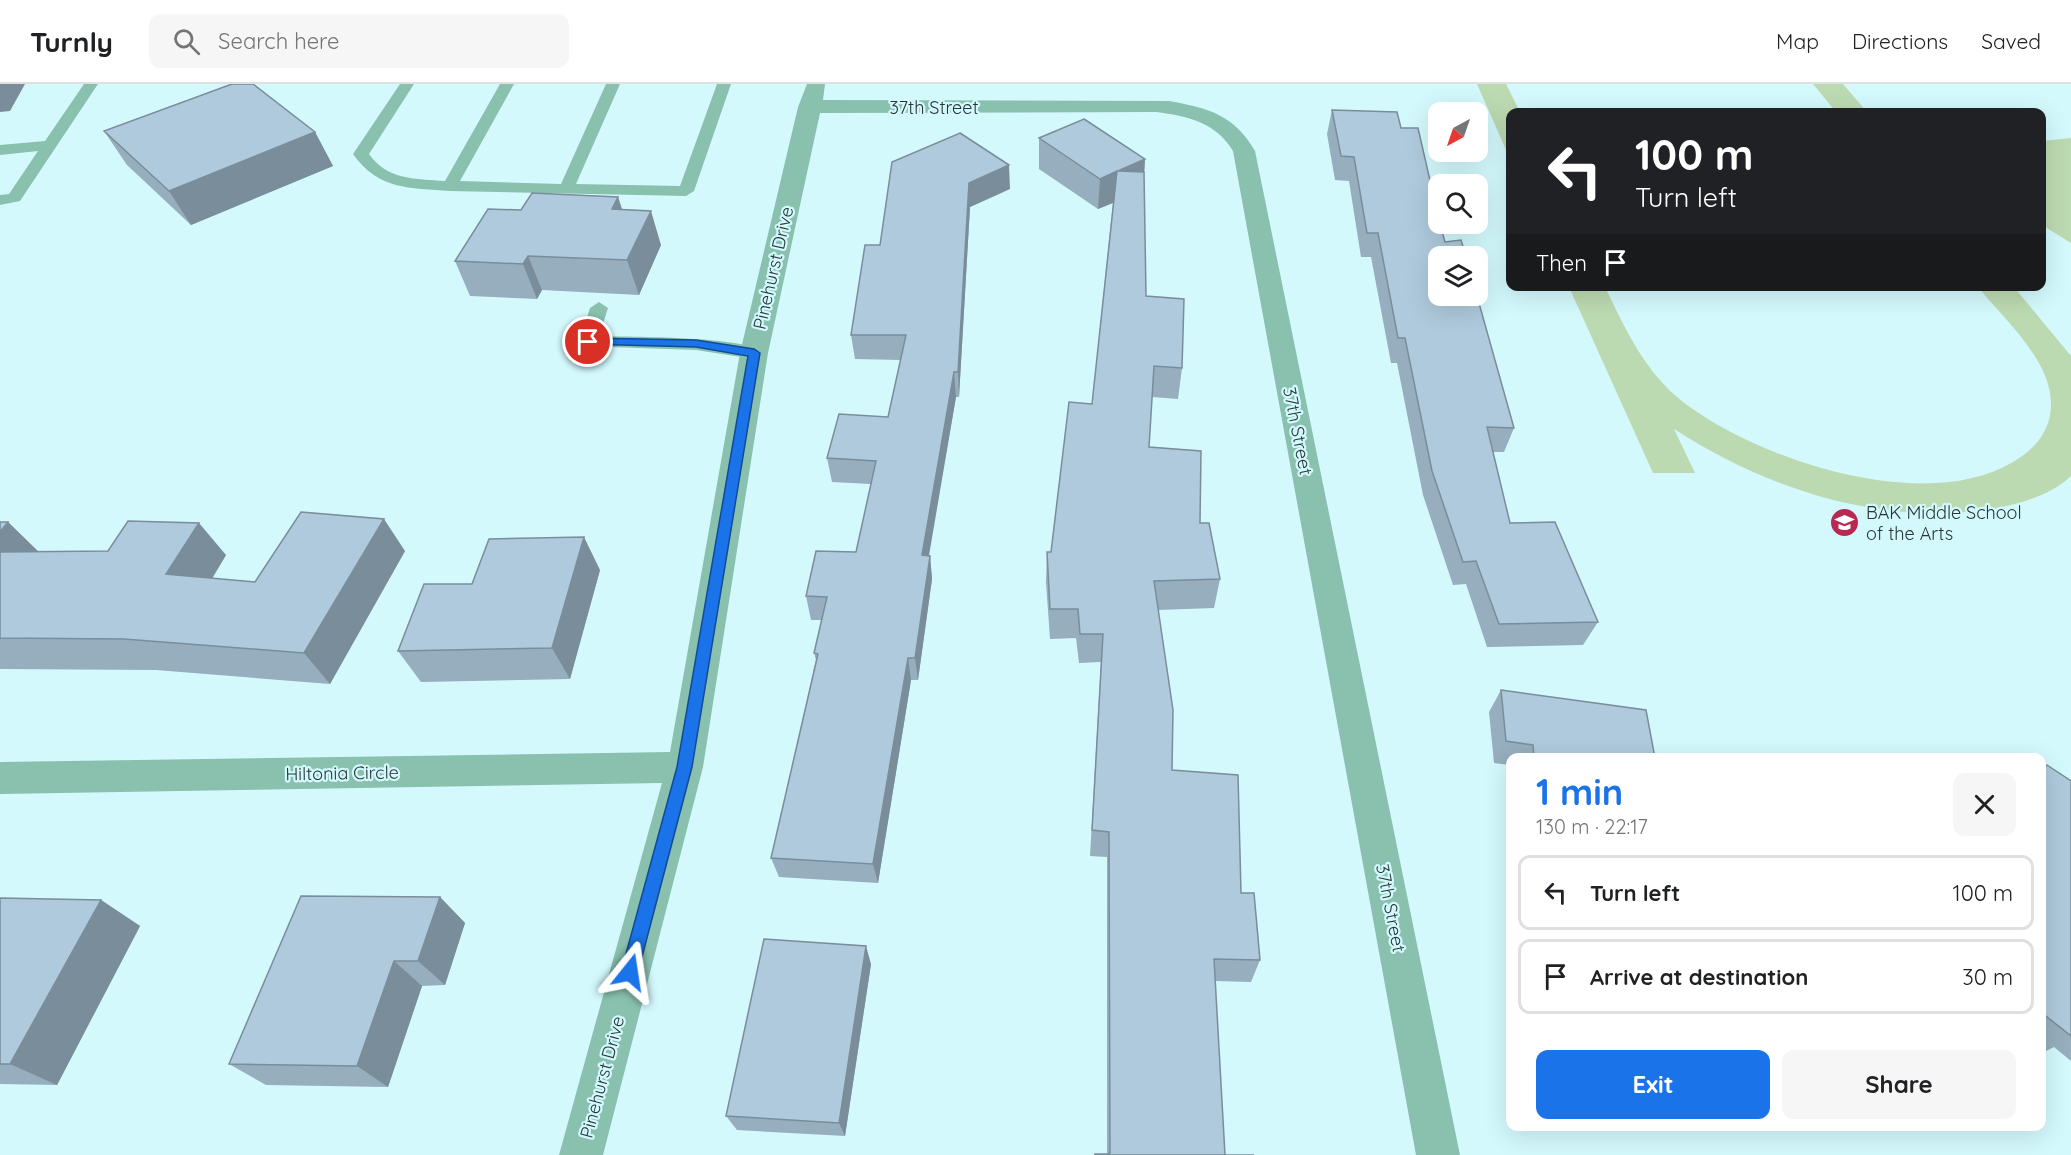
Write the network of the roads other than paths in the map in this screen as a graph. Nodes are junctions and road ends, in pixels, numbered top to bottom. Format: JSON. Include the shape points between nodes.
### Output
{"nodes":[{"id":1,"x":91,"y":84,"type":"edge"},
{"id":2,"x":407,"y":84,"type":"edge"},
{"id":3,"x":507,"y":84,"type":"edge"},
{"id":4,"x":613,"y":84,"type":"edge"},
{"id":5,"x":724,"y":84,"type":"edge"},
{"id":6,"x":813,"y":95,"type":"edge"},
{"id":7,"x":50,"y":145,"type":"junction"},
{"id":8,"x":0,"y":150,"type":"edge"},
{"id":9,"x":450,"y":186,"type":"junction"},
{"id":10,"x":566,"y":189,"type":"junction"},
{"id":11,"x":0,"y":200,"type":"edge"},
{"id":12,"x":599,"y":308,"type":"dead end"},
{"id":13,"x":754,"y":353,"type":"junction"},
{"id":14,"x":685,"y":767,"type":"junction"},
{"id":15,"x":0,"y":778,"type":"edge"},
{"id":16,"x":581,"y":1155,"type":"edge"},
{"id":17,"x":1438,"y":1155,"type":"edge"}],
"edges":[{"from":1,"to":7,"type":"lane"},
{"from":2,"to":9,"type":"lane","via":[[361,154],[369,169],[394,181]]},
{"from":3,"to":9,"type":"lane"},
{"from":4,"to":10,"type":"lane"},
{"from":5,"to":10,"type":"lane","via":[[686,191]]},
{"from":6,"to":13,"type":"street","name":"Pinehurst Drive"},
{"from":6,"to":17,"type":"street","name":"37th Street","via":[[1156,106],[1204,115],[1238,137],[1244,151]]},
{"from":7,"to":8,"type":"lane"},
{"from":7,"to":11,"type":"lane","via":[[14,198]]},
{"from":9,"to":10,"type":"lane"},
{"from":12,"to":13,"type":"lane","via":[[588,342],[696,344]]},
{"from":13,"to":14,"type":"street","name":"Pinehurst Drive"},
{"from":14,"to":15,"type":"street","name":"Hiltonia Circle"},
{"from":14,"to":16,"type":"street","name":"Pinehurst Drive"}]}
